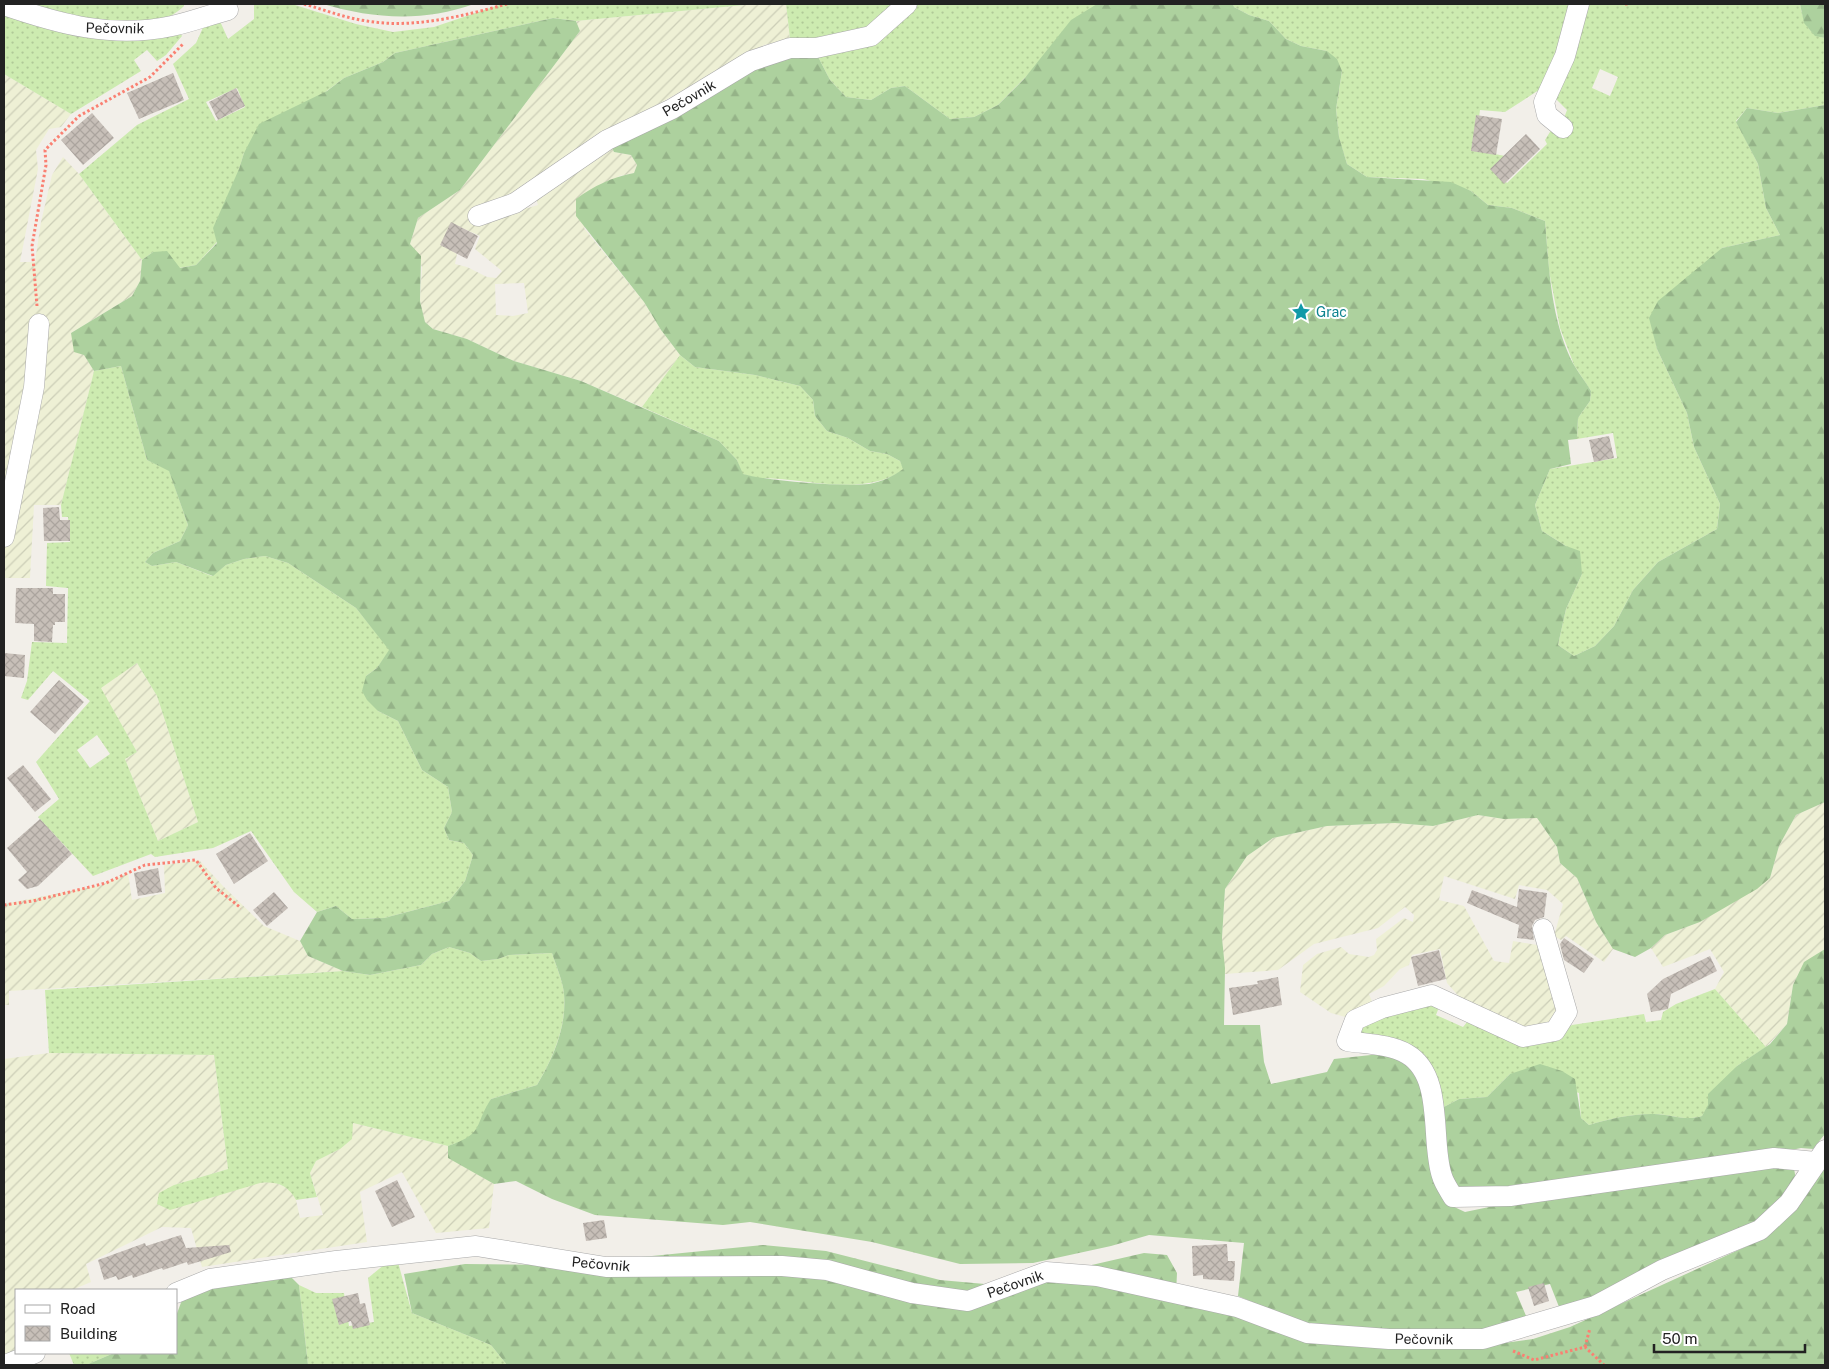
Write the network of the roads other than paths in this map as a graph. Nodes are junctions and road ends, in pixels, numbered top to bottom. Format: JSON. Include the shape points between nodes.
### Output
{"nodes":[{"id":1,"x":907,"y":4,"type":"edge"},
{"id":2,"x":1579,"y":4,"type":"edge"},
{"id":3,"x":4,"y":5,"type":"edge"},
{"id":4,"x":228,"y":10,"type":"dead end"},
{"id":5,"x":1563,"y":128,"type":"dead end"},
{"id":6,"x":478,"y":216,"type":"dead end"},
{"id":7,"x":39,"y":324,"type":"road end"},
{"id":8,"x":4,"y":537,"type":"edge"},
{"id":9,"x":1543,"y":929,"type":"dead end"},
{"id":10,"x":1821,"y":1156,"type":"edge"},
{"id":11,"x":178,"y":1292,"type":"edge"},
{"id":12,"x":32,"y":1354,"type":"edge"},
{"id":13,"x":5,"y":1365,"type":"edge"}],
"edges":[{"from":1,"to":6,"type":"street","name":"Pečovnik","via":[[871,36],[816,48],[790,48],[751,61],[672,109],[607,140],[515,204]]},
{"from":2,"to":5,"type":"street","via":[[1565,56],[1544,102],[1547,115]]},
{"from":3,"to":4,"type":"street","name":"Pečovnik","via":[[56,23],[95,30],[150,29]]},
{"from":7,"to":8,"type":"street","via":[[34,387]]},
{"from":9,"to":10,"type":"street","via":[[1567,1012],[1555,1031],[1523,1037],[1432,995],[1382,1008],[1355,1020],[1346,1042],[1379,1045],[1408,1054],[1426,1075],[1433,1101],[1442,1176],[1453,1197],[1510,1196],[1774,1158]]},
{"from":10,"to":11,"type":"street","name":"Pečovnik","via":[[1789,1203],[1760,1230],[1662,1270],[1595,1306],[1483,1339],[1389,1339],[1307,1333],[1237,1307],[1097,1276],[1046,1272],[968,1301],[912,1293],[827,1270],[782,1266],[606,1267],[476,1246],[210,1279]]},
{"from":12,"to":13,"type":"street"}]}
